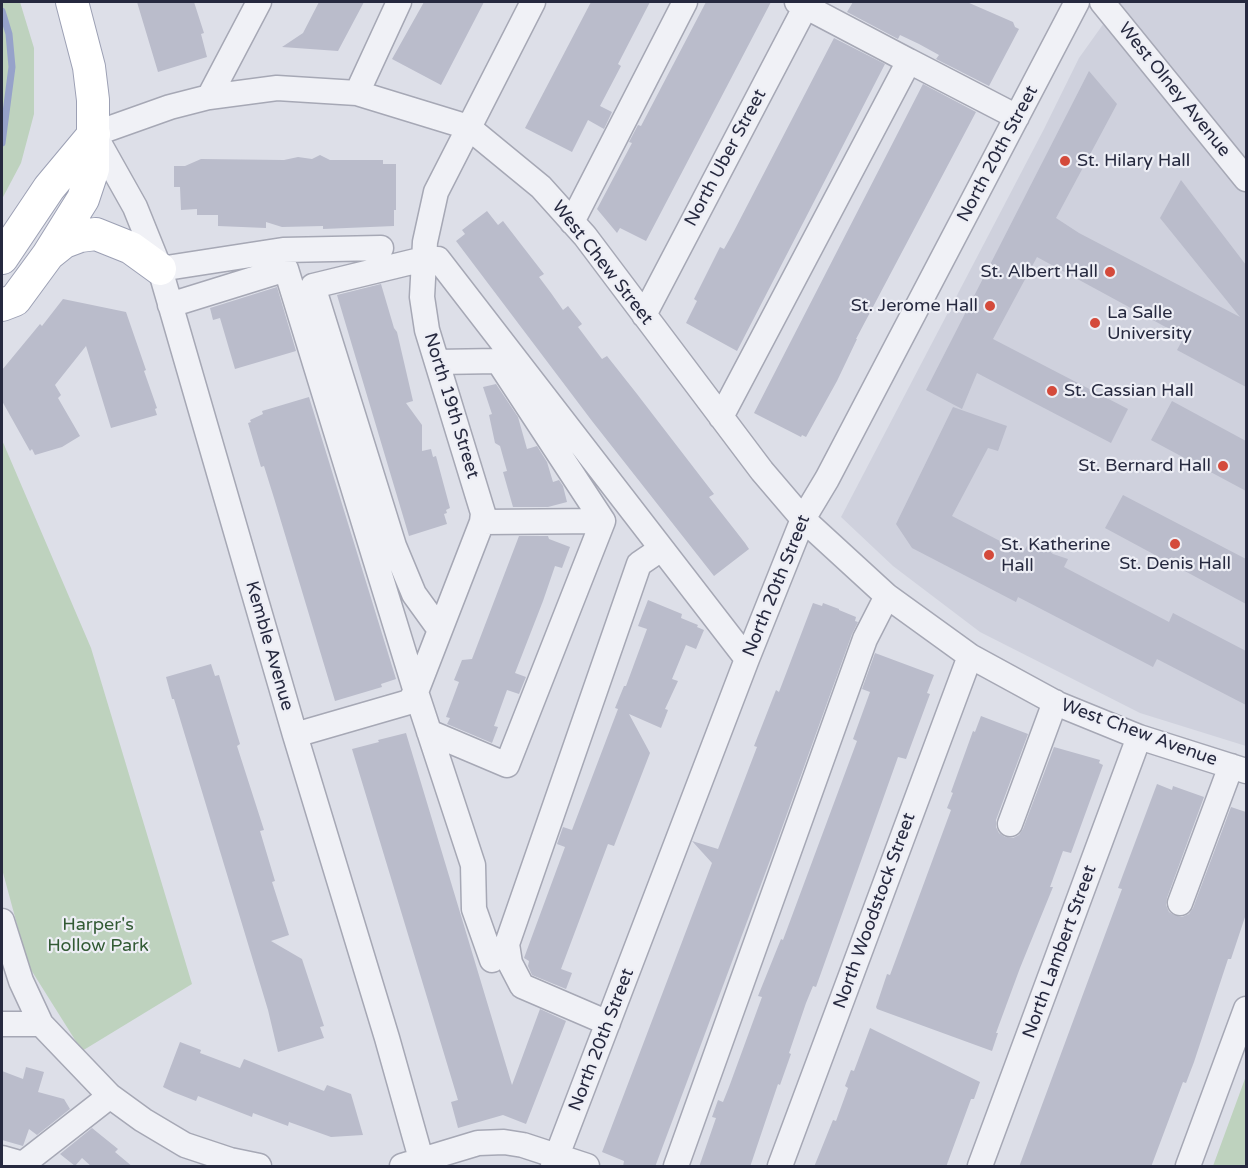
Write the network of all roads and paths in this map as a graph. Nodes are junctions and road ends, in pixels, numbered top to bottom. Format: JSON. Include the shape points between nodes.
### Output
{"nodes":[{"id":1,"x":72,"y":2,"type":"edge"},
{"id":2,"x":259,"y":2,"type":"edge"},
{"id":3,"x":399,"y":2,"type":"edge"},
{"id":4,"x":532,"y":2,"type":"edge"},
{"id":5,"x":685,"y":2,"type":"edge"},
{"id":6,"x":1077,"y":2,"type":"edge"},
{"id":7,"x":1102,"y":2,"type":"edge"},
{"id":8,"x":804,"y":3,"type":"edge"},
{"id":9,"x":909,"y":61,"type":"junction"},
{"id":10,"x":357,"y":93,"type":"junction"},
{"id":11,"x":209,"y":97,"type":"junction"},
{"id":12,"x":1017,"y":117,"type":"junction"},
{"id":13,"x":468,"y":127,"type":"junction"},
{"id":14,"x":94,"y":134,"type":"junction"},
{"id":15,"x":1246,"y":179,"type":"edge"},
{"id":16,"x":572,"y":222,"type":"junction"},
{"id":17,"x":381,"y":249,"type":"dead end"},
{"id":18,"x":48,"y":255,"type":"junction"},
{"id":19,"x":2,"y":258,"type":"edge"},
{"id":20,"x":424,"y":259,"type":"junction"},
{"id":21,"x":159,"y":269,"type":"junction"},
{"id":22,"x":2,"y":305,"type":"edge"},
{"id":23,"x":170,"y":305,"type":"junction"},
{"id":24,"x":644,"y":315,"type":"junction"},
{"id":25,"x":437,"y":362,"type":"junction"},
{"id":26,"x":721,"y":417,"type":"junction"},
{"id":27,"x":803,"y":519,"type":"junction"},
{"id":28,"x":603,"y":521,"type":"junction"},
{"id":29,"x":482,"y":522,"type":"junction"},
{"id":30,"x":661,"y":549,"type":"junction"},
{"id":31,"x":887,"y":596,"type":"junction"},
{"id":32,"x":440,"y":630,"type":"junction"},
{"id":33,"x":970,"y":656,"type":"junction"},
{"id":34,"x":747,"y":659,"type":"junction"},
{"id":35,"x":416,"y":692,"type":"junction"},
{"id":36,"x":1055,"y":702,"type":"junction"},
{"id":37,"x":429,"y":732,"type":"junction"},
{"id":38,"x":296,"y":735,"type":"junction"},
{"id":39,"x":1139,"y":737,"type":"junction"},
{"id":40,"x":1239,"y":769,"type":"edge"},
{"id":41,"x":1010,"y":824,"type":"dead end"},
{"id":42,"x":1180,"y":903,"type":"dead end"},
{"id":43,"x":2,"y":921,"type":"edge"},
{"id":44,"x":492,"y":960,"type":"dead end"},
{"id":45,"x":1246,"y":1009,"type":"edge"},
{"id":46,"x":608,"y":1023,"type":"junction"},
{"id":47,"x":2,"y":1024,"type":"edge"},
{"id":48,"x":41,"y":1024,"type":"junction"},
{"id":49,"x":110,"y":1096,"type":"junction"},
{"id":50,"x":2,"y":1158,"type":"edge"},
{"id":51,"x":555,"y":1161,"type":"edge"},
{"id":52,"x":416,"y":1165,"type":"edge"},
{"id":53,"x":259,"y":1167,"type":"edge"},
{"id":54,"x":587,"y":1167,"type":"edge"},
{"id":55,"x":676,"y":1167,"type":"edge"},
{"id":56,"x":780,"y":1167,"type":"edge"},
{"id":57,"x":980,"y":1167,"type":"edge"},
{"id":58,"x":1188,"y":1167,"type":"edge"}],
"edges":[{"from":1,"to":14,"type":"main road","via":[[89,67]]},
{"from":2,"to":11,"type":"street"},
{"from":3,"to":10,"type":"street"},
{"from":4,"to":13,"type":"street","name":"North 19th Street"},
{"from":5,"to":16,"type":"street"},
{"from":6,"to":12,"type":"street","name":"North 20th Street"},
{"from":7,"to":15,"type":"street","name":"West Olney Avenue"},
{"from":8,"to":9,"type":"street"},
{"from":8,"to":24,"type":"street","name":"North Uber Street"},
{"from":9,"to":12,"type":"street"},
{"from":9,"to":26,"type":"street"},
{"from":10,"to":11,"type":"street","name":"West Chew Street","via":[[277,88]]},
{"from":10,"to":13,"type":"street","name":"West Chew Street"},
{"from":11,"to":14,"type":"street","name":"West Chew Street"},
{"from":12,"to":27,"type":"street","name":"North 20th Street"},
{"from":13,"to":16,"type":"street","name":"West Chew Street","via":[[541,187]]},
{"from":13,"to":20,"type":"street","name":"North 19th Street","via":[[436,192]]},
{"from":14,"to":18,"type":"main road","via":[[93,169],[83,199]]},
{"from":14,"to":19,"type":"main road","via":[[49,188]]},
{"from":14,"to":21,"type":"street","name":"Kemble Avenue","via":[[135,207]]},
{"from":16,"to":24,"type":"street","name":"West Chew Street"},
{"from":17,"to":21,"type":"street","via":[[284,250]]},
{"from":18,"to":21,"type":"main road","via":[[64,242],[96,234],[131,248]]},
{"from":18,"to":22,"type":"main road","via":[[15,300]]},
{"from":20,"to":25,"type":"street","name":"North 19th Street","via":[[422,297]]},
{"from":20,"to":30,"type":"street","via":[[438,259]]},
{"from":20,"to":32,"type":"street","via":[[313,286],[394,546],[414,594]]},
{"from":21,"to":23,"type":"street","name":"Kemble Avenue"},
{"from":23,"to":35,"type":"street","via":[[286,269]]},
{"from":23,"to":38,"type":"street","name":"Kemble Avenue"},
{"from":24,"to":26,"type":"street","name":"West Chew Street"},
{"from":25,"to":28,"type":"street","via":[[498,361]]},
{"from":25,"to":29,"type":"street","name":"North 19th Street","via":[[483,513]]},
{"from":26,"to":27,"type":"street","name":"West Chew Street"},
{"from":27,"to":31,"type":"street","name":"West Chew Avenue"},
{"from":27,"to":34,"type":"street","name":"North 20th Street"},
{"from":28,"to":29,"type":"street"},
{"from":28,"to":37,"type":"street","via":[[507,765]]},
{"from":29,"to":32,"type":"street"},
{"from":30,"to":34,"type":"street"},
{"from":30,"to":46,"type":"street","via":[[639,564],[507,944],[510,963],[522,986]]},
{"from":31,"to":33,"type":"street","name":"West Chew Avenue"},
{"from":31,"to":55,"type":"street","via":[[865,639]]},
{"from":32,"to":35,"type":"street"},
{"from":33,"to":36,"type":"street","name":"West Chew Avenue"},
{"from":33,"to":56,"type":"street","name":"North Woodstock Street"},
{"from":34,"to":46,"type":"street","name":"North 20th Street"},
{"from":35,"to":37,"type":"street"},
{"from":35,"to":38,"type":"street","via":[[409,702]]},
{"from":36,"to":39,"type":"street","name":"West Chew Avenue"},
{"from":36,"to":41,"type":"street"},
{"from":37,"to":44,"type":"street","via":[[473,865],[474,909]]},
{"from":38,"to":52,"type":"street","name":"Kemble Avenue","via":[[387,1038]]},
{"from":39,"to":40,"type":"street","name":"West Chew Avenue"},
{"from":39,"to":57,"type":"street","name":"North Lambert Street"},
{"from":40,"to":42,"type":"street"},
{"from":43,"to":48,"type":"street","via":[[21,981]]},
{"from":45,"to":58,"type":"street"},
{"from":46,"to":51,"type":"street","name":"North 20th Street"},
{"from":47,"to":48,"type":"street"},
{"from":48,"to":49,"type":"street"},
{"from":49,"to":50,"type":"street","via":[[23,1164]]},
{"from":49,"to":53,"type":"street","via":[[185,1145]]},
{"from":51,"to":52,"type":"street","via":[[523,1145],[504,1142],[478,1143]]},
{"from":51,"to":54,"type":"street"}]}
